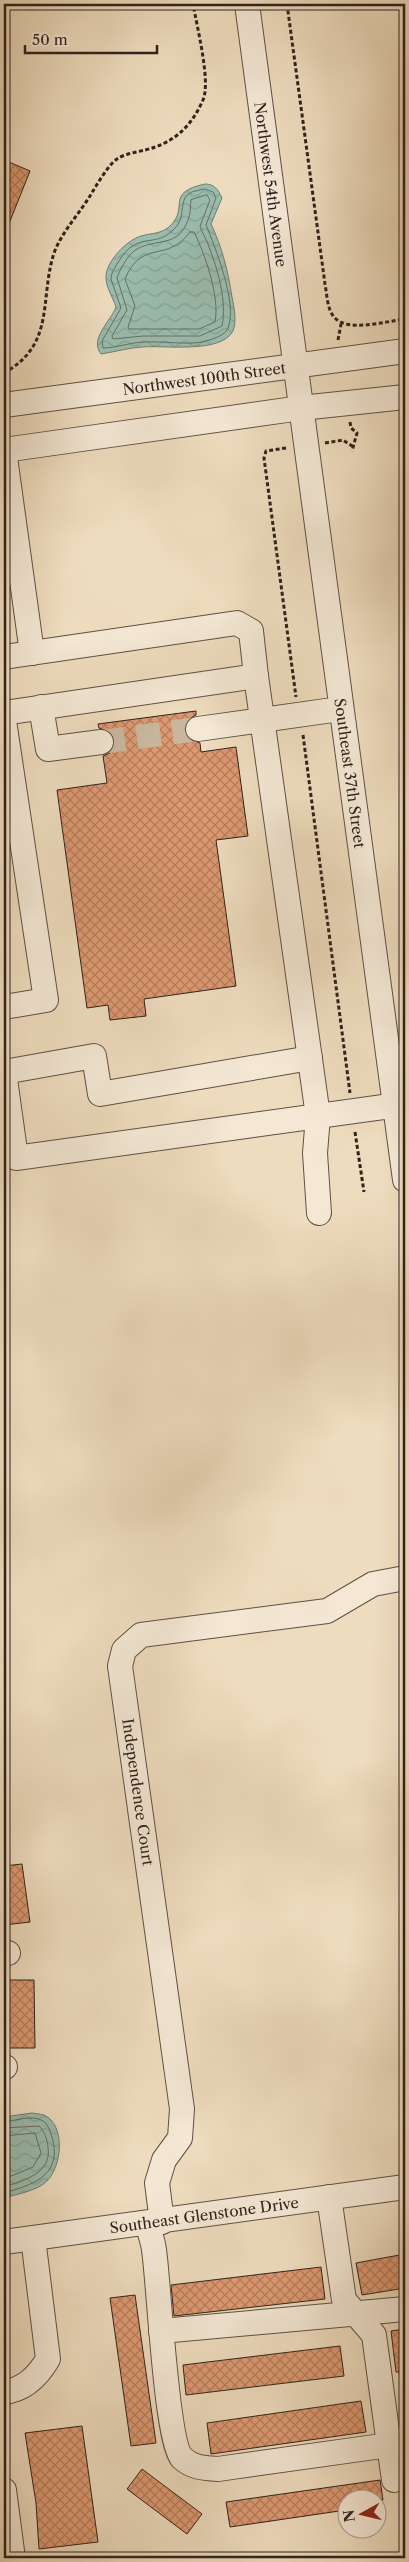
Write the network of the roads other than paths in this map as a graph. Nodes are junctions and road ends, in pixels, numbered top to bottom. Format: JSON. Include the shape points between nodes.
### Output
{"nodes":[{"id":1,"x":247,"y":4,"type":"edge"},
{"id":2,"x":405,"y":351,"type":"edge"},
{"id":3,"x":296,"y":367,"type":"junction"},
{"id":4,"x":405,"y":397,"type":"edge"},
{"id":5,"x":4,"y":405,"type":"edge"},
{"id":6,"x":301,"y":408,"type":"junction"},
{"id":7,"x":4,"y":450,"type":"edge"},
{"id":8,"x":32,"y":652,"type":"junction"},
{"id":9,"x":4,"y":657,"type":"edge"},
{"id":10,"x":256,"y":676,"type":"junction"},
{"id":11,"x":41,"y":707,"type":"junction"},
{"id":12,"x":340,"y":708,"type":"junction"},
{"id":13,"x":4,"y":713,"type":"edge"},
{"id":14,"x":263,"y":719,"type":"junction"},
{"id":15,"x":4,"y":721,"type":"edge"},
{"id":16,"x":198,"y":729,"type":"tunnel mouth"},
{"id":17,"x":101,"y":742,"type":"tunnel mouth"},
{"id":18,"x":4,"y":1007,"type":"edge"},
{"id":19,"x":310,"y":1058,"type":"junction"},
{"id":20,"x":400,"y":1105,"type":"edge"},
{"id":21,"x":318,"y":1116,"type":"junction"},
{"id":22,"x":405,"y":1180,"type":"edge"},
{"id":23,"x":319,"y":1213,"type":"dead end"},
{"id":24,"x":405,"y":1578,"type":"edge"},
{"id":25,"x":405,"y":2187,"type":"edge"},
{"id":26,"x":329,"y":2197,"type":"junction"},
{"id":27,"x":154,"y":2223,"type":"junction"},
{"id":28,"x":34,"y":2238,"type":"junction"},
{"id":29,"x":4,"y":2242,"type":"edge"},
{"id":30,"x":405,"y":2309,"type":"edge"},
{"id":31,"x":357,"y":2315,"type":"junction"},
{"id":32,"x":161,"y":2331,"type":"junction"},
{"id":33,"x":4,"y":2392,"type":"edge"},
{"id":34,"x":389,"y":2445,"type":"junction"},
{"id":35,"x":394,"y":2480,"type":"dead end"},
{"id":36,"x":4,"y":2490,"type":"edge"},
{"id":37,"x":4,"y":2552,"type":"edge"}],
"edges":[{"from":1,"to":3,"type":"street","name":"Northwest 54th Avenue"},
{"from":2,"to":3,"type":"street","name":"Northwest 100th Street","via":[[340,358]]},
{"from":3,"to":5,"type":"street","name":"Northwest 100th Street"},
{"from":3,"to":6,"type":"street","name":"Southeast 37th Street"},
{"from":4,"to":6,"type":"street"},
{"from":6,"to":7,"type":"street"},
{"from":6,"to":12,"type":"street","name":"Southeast 37th Street"},
{"from":7,"to":8,"type":"street"},
{"from":8,"to":9,"type":"street"},
{"from":8,"to":10,"type":"street","via":[[237,623],[251,631]]},
{"from":10,"to":11,"type":"street"},
{"from":10,"to":14,"type":"street"},
{"from":11,"to":13,"type":"street"},
{"from":11,"to":17,"type":"street","via":[[48,749]]},
{"from":12,"to":14,"type":"street"},
{"from":12,"to":20,"type":"street","name":"Southeast 37th Street"},
{"from":14,"to":16,"type":"street"},
{"from":14,"to":19,"type":"street"},
{"from":15,"to":18,"type":"street","via":[[46,1000]]},
{"from":19,"to":21,"type":"street"},
{"from":19,"to":21,"type":"street","via":[[100,1094],[94,1056],[4,1072],[16,1158]]},
{"from":20,"to":21,"type":"street"},
{"from":20,"to":22,"type":"street","name":"Southeast 37th Street"},
{"from":21,"to":23,"type":"street","via":[[315,1153]]},
{"from":24,"to":27,"type":"street","name":"Independence Court","via":[[374,1584],[327,1611],[141,1635],[124,1650],[120,1666],[182,2109],[180,2138],[164,2160],[157,2183]]},
{"from":25,"to":26,"type":"street","name":"Southeast Glenstone Drive"},
{"from":26,"to":27,"type":"street","name":"Southeast Glenstone Drive"},
{"from":26,"to":31,"type":"street","via":[[344,2300]]},
{"from":27,"to":28,"type":"street","name":"Southeast Glenstone Drive"},
{"from":27,"to":32,"type":"street","name":"Independence Court"},
{"from":28,"to":29,"type":"street","name":"Southeast Glenstone Drive"},
{"from":28,"to":33,"type":"street","via":[[48,2359],[39,2374],[16,2391]]},
{"from":30,"to":31,"type":"street"},
{"from":31,"to":32,"type":"street"},
{"from":31,"to":34,"type":"street","via":[[374,2335]]},
{"from":32,"to":34,"type":"street","name":"Independence Court","via":[[174,2439],[181,2457],[197,2468],[218,2469]]},
{"from":34,"to":35,"type":"street"},
{"from":36,"to":37,"type":"street","via":[[12,2551]]}]}
